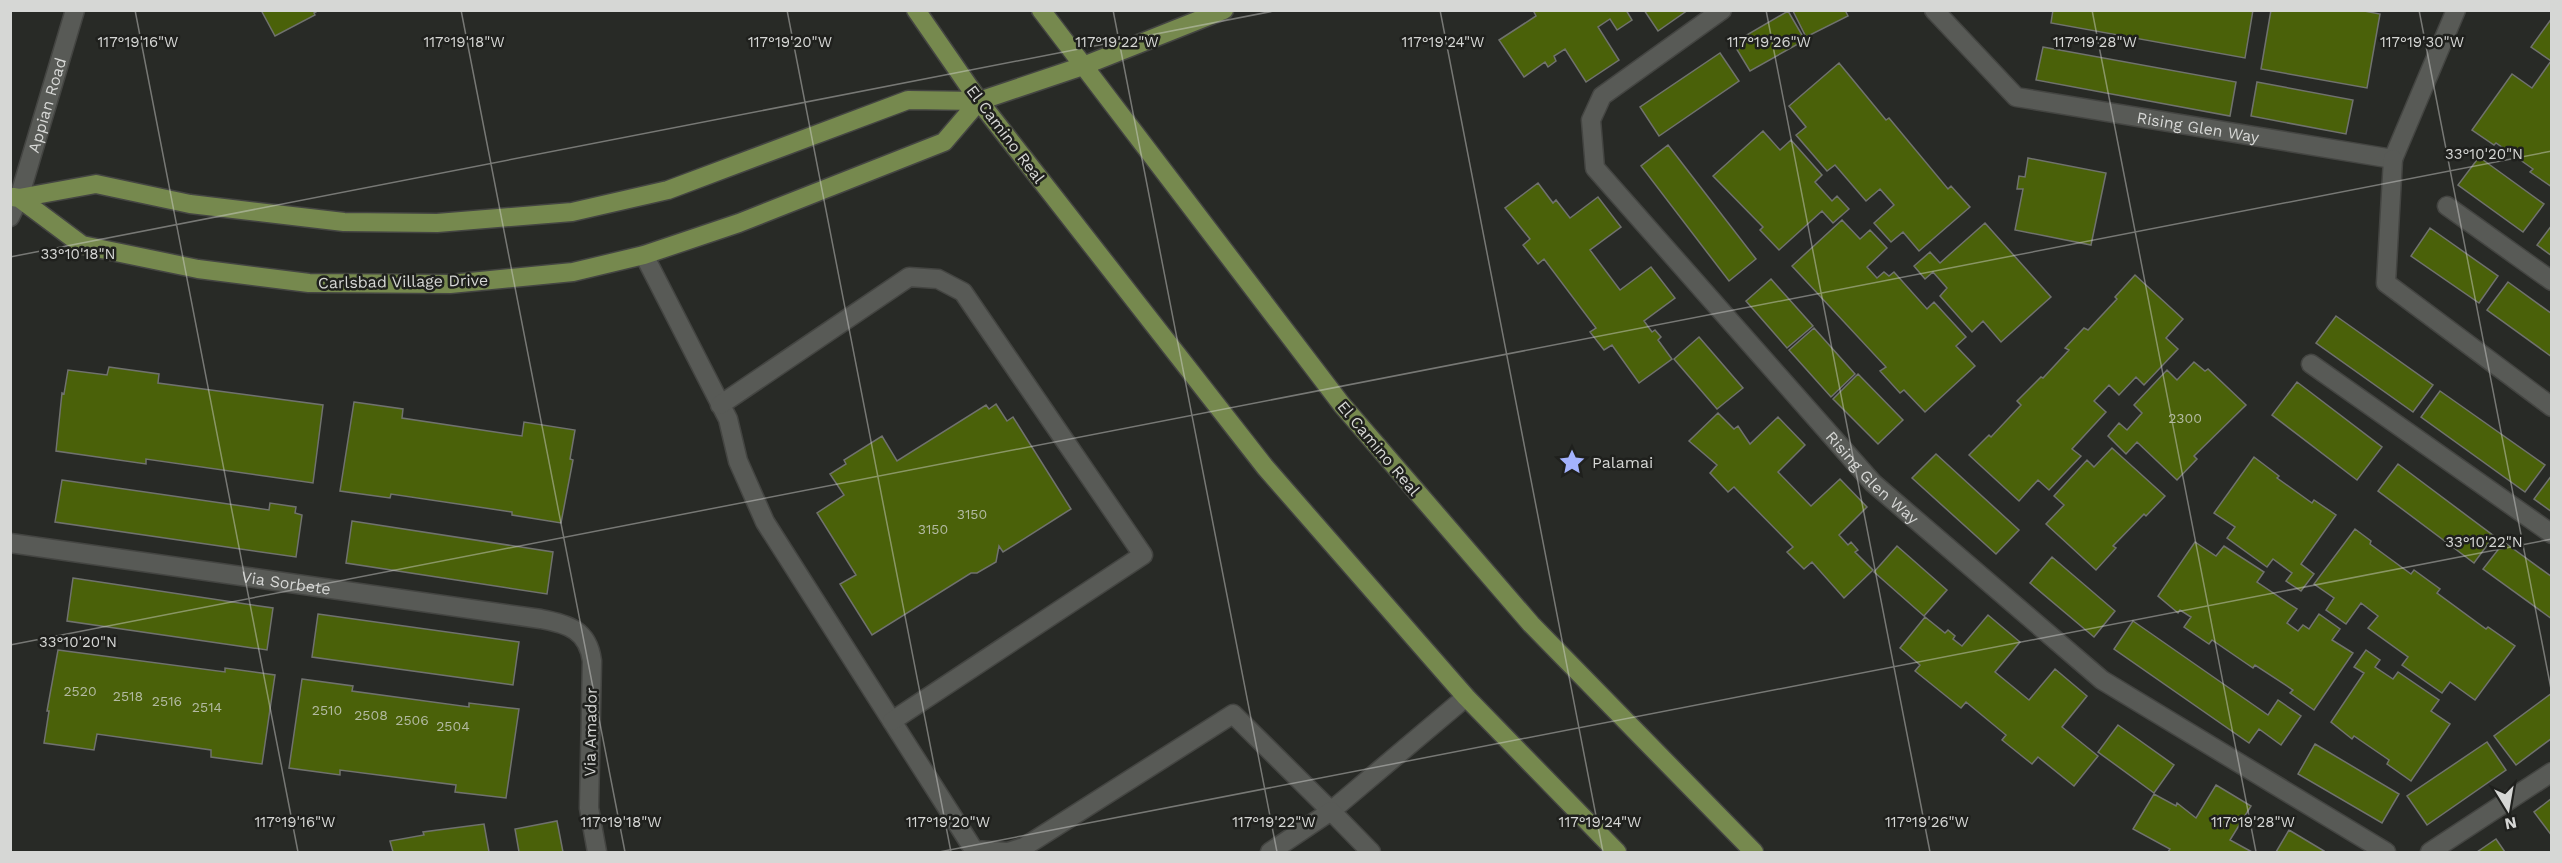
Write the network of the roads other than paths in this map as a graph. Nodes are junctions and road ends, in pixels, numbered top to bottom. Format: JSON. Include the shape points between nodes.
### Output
{"nodes":[{"id":1,"x":75,"y":10,"type":"edge"},
{"id":2,"x":916,"y":10,"type":"edge"},
{"id":3,"x":1041,"y":10,"type":"edge"},
{"id":4,"x":1224,"y":10,"type":"edge"},
{"id":5,"x":1722,"y":10,"type":"edge"},
{"id":6,"x":1934,"y":10,"type":"edge"},
{"id":7,"x":2456,"y":10,"type":"edge"},
{"id":8,"x":1083,"y":66,"type":"junction"},
{"id":9,"x":979,"y":101,"type":"junction"},
{"id":10,"x":2393,"y":159,"type":"junction"},
{"id":11,"x":15,"y":197,"type":"edge"},
{"id":12,"x":2447,"y":206,"type":"dead end"},
{"id":13,"x":10,"y":217,"type":"edge"},
{"id":14,"x":644,"y":255,"type":"junction"},
{"id":15,"x":2552,"y":281,"type":"edge"},
{"id":16,"x":2311,"y":364,"type":"dead end"},
{"id":17,"x":720,"y":405,"type":"junction"},
{"id":18,"x":2552,"y":407,"type":"edge"},
{"id":19,"x":2552,"y":534,"type":"edge"},
{"id":20,"x":10,"y":543,"type":"edge"},
{"id":21,"x":563,"y":623,"type":"joint"},
{"id":22,"x":1466,"y":697,"type":"junction"},
{"id":23,"x":892,"y":721,"type":"junction"},
{"id":24,"x":2552,"y":772,"type":"edge"},
{"id":25,"x":1331,"y":811,"type":"junction"},
{"id":26,"x":975,"y":851,"type":"edge"},
{"id":27,"x":597,"y":852,"type":"edge"},
{"id":28,"x":1270,"y":852,"type":"edge"},
{"id":29,"x":1371,"y":852,"type":"edge"},
{"id":30,"x":1617,"y":852,"type":"edge"},
{"id":31,"x":1754,"y":852,"type":"edge"},
{"id":32,"x":2386,"y":852,"type":"edge"},
{"id":33,"x":2430,"y":852,"type":"edge"}],
"edges":[{"from":1,"to":11,"type":"street","name":"Appian Road"},
{"from":2,"to":9,"type":"main road","name":"El Camino Real"},
{"from":3,"to":8,"type":"main road","name":"El Camino Real"},
{"from":4,"to":8,"type":"main road"},
{"from":5,"to":32,"type":"street","name":"Rising Glen Way","via":[[1602,96],[1591,120],[1595,168],[1873,483],[2102,680]]},
{"from":6,"to":10,"type":"street","name":"Rising Glen Way","via":[[2016,97]]},
{"from":7,"to":10,"type":"street"},
{"from":8,"to":9,"type":"main road"},
{"from":8,"to":31,"type":"main road","name":"El Camino Real","via":[[1365,432],[1531,624]]},
{"from":9,"to":11,"type":"main road","via":[[908,100],[668,190],[572,212],[437,222],[344,222],[190,204],[96,184]]},
{"from":9,"to":14,"type":"main road","name":"Carlsbad Village Drive","via":[[944,142],[739,223]]},
{"from":9,"to":22,"type":"main road","name":"El Camino Real","via":[[1265,467]]},
{"from":10,"to":18,"type":"street","via":[[2386,283]]},
{"from":11,"to":13,"type":"street","name":"Appian Road"},
{"from":11,"to":14,"type":"main road","name":"Carlsbad Village Drive","via":[[82,245],[198,269],[309,283],[450,284],[573,272]]},
{"from":12,"to":15,"type":"street"},
{"from":14,"to":17,"type":"street"},
{"from":16,"to":19,"type":"street"},
{"from":17,"to":23,"type":"street","via":[[728,419],[738,461],[765,522]]},
{"from":17,"to":23,"type":"street","via":[[909,277],[938,279],[963,292],[1143,555]]},
{"from":20,"to":21,"type":"street","name":"Via Sorbete"},
{"from":21,"to":27,"type":"street","name":"Via Amador","via":[[584,637],[590,648],[589,808]]},
{"from":22,"to":25,"type":"street"},
{"from":22,"to":30,"type":"main road","name":"El Camino Real"},
{"from":23,"to":26,"type":"street"},
{"from":24,"to":33,"type":"street"},
{"from":25,"to":26,"type":"street","via":[[1233,714],[1024,847],[1008,852]]},
{"from":25,"to":28,"type":"street"},
{"from":25,"to":29,"type":"street"}]}
